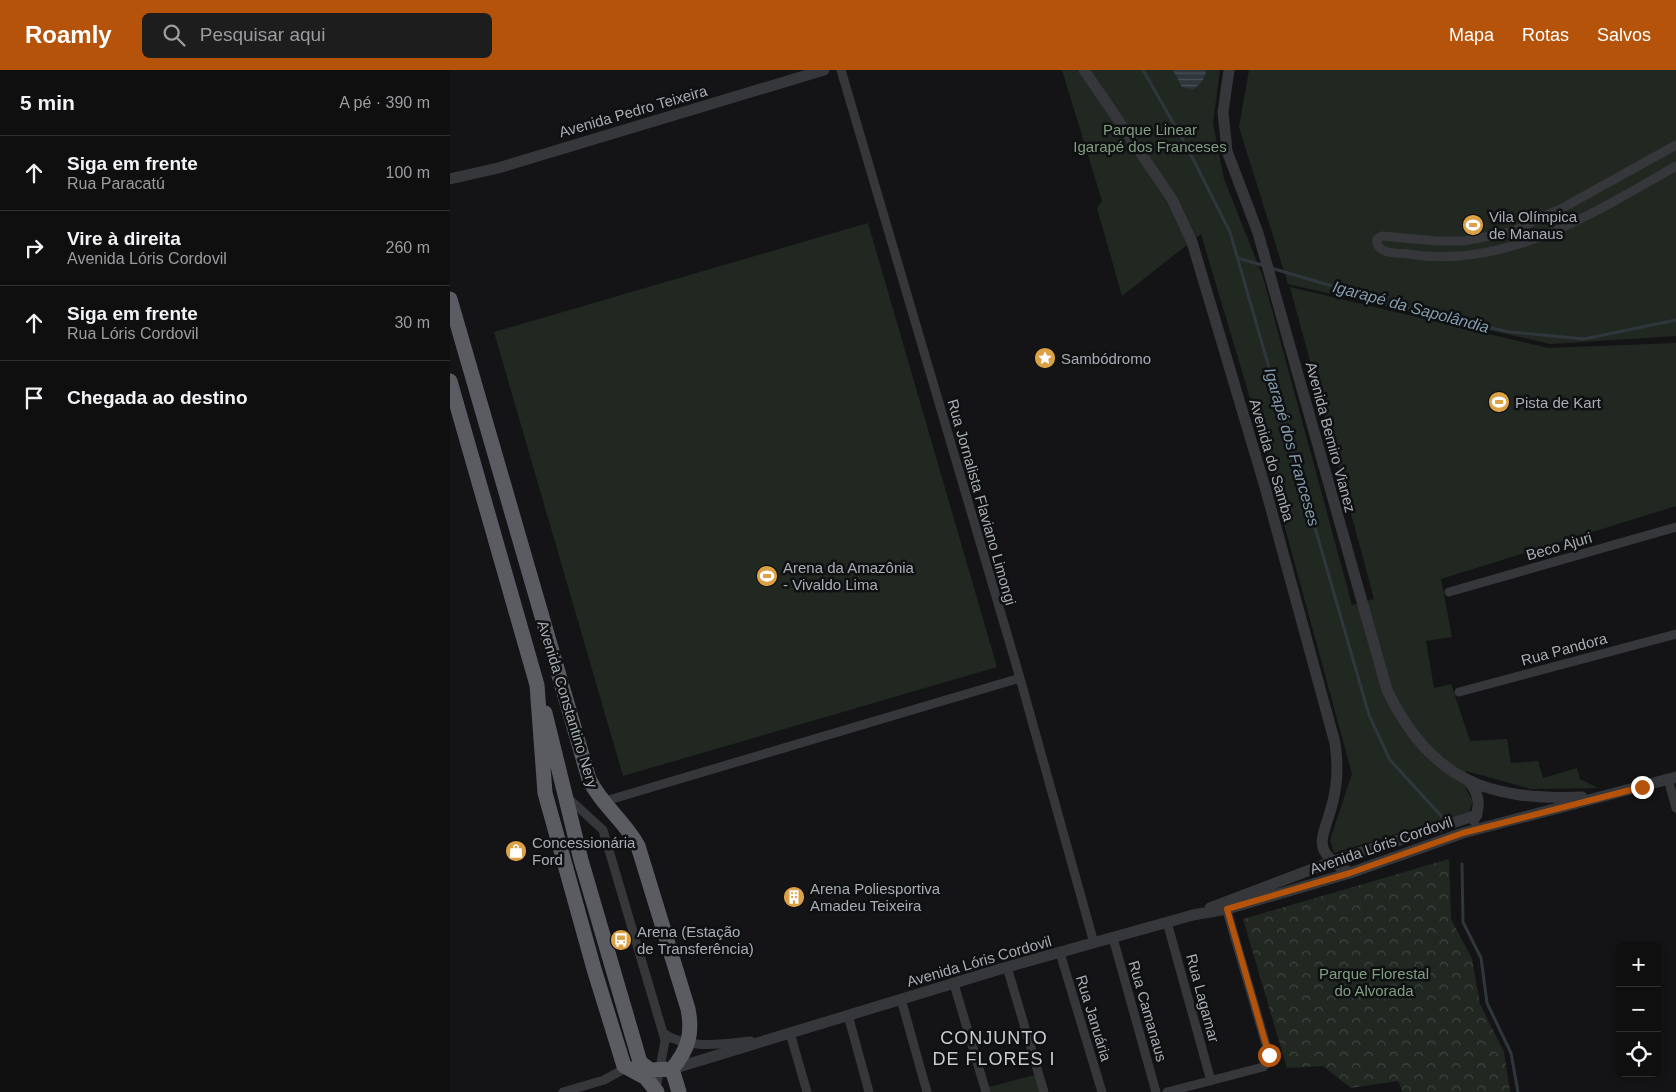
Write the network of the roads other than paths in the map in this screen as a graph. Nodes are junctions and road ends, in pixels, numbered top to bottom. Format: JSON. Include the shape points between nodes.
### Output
{"nodes":[{"id":1,"x":824,"y":70,"type":"edge"},
{"id":2,"x":842,"y":70,"type":"edge"},
{"id":3,"x":1084,"y":70,"type":"edge"},
{"id":4,"x":1229,"y":70,"type":"edge"},
{"id":5,"x":1676,"y":145,"type":"edge"},
{"id":6,"x":1676,"y":166,"type":"edge"},
{"id":7,"x":1616,"y":178,"type":"junction"},
{"id":8,"x":450,"y":179,"type":"edge"},
{"id":9,"x":1625,"y":194,"type":"junction"},
{"id":10,"x":1531,"y":224,"type":"junction"},
{"id":11,"x":1538,"y":238,"type":"junction"},
{"id":12,"x":450,"y":299,"type":"edge"},
{"id":13,"x":450,"y":381,"type":"edge"},
{"id":14,"x":1676,"y":527,"type":"edge"},
{"id":15,"x":1449,"y":592,"type":"dead end"},
{"id":16,"x":1676,"y":634,"type":"edge"},
{"id":17,"x":1020,"y":678,"type":"junction"},
{"id":18,"x":537,"y":685,"type":"junction"},
{"id":19,"x":1459,"y":692,"type":"dead end"},
{"id":20,"x":1672,"y":778,"type":"edge"},
{"id":21,"x":1470,"y":782,"type":"junction"},
{"id":22,"x":1604,"y":796,"type":"junction"},
{"id":23,"x":567,"y":797,"type":"junction"},
{"id":24,"x":602,"y":802,"type":"junction"},
{"id":25,"x":1676,"y":808,"type":"edge"},
{"id":26,"x":1476,"y":815,"type":"junction"},
{"id":27,"x":1463,"y":833,"type":"junction"},
{"id":28,"x":1331,"y":862,"type":"junction"},
{"id":29,"x":1350,"y":873,"type":"junction"},
{"id":30,"x":1226,"y":905,"type":"junction"},
{"id":31,"x":1168,"y":922,"type":"junction"},
{"id":32,"x":1113,"y":938,"type":"junction"},
{"id":33,"x":1094,"y":943,"type":"junction"},
{"id":34,"x":1060,"y":953,"type":"junction"},
{"id":35,"x":1008,"y":967,"type":"junction"},
{"id":36,"x":954,"y":984,"type":"junction"},
{"id":37,"x":901,"y":1000,"type":"junction"},
{"id":38,"x":848,"y":1015,"type":"junction"},
{"id":39,"x":664,"y":1033,"type":"junction"},
{"id":40,"x":790,"y":1033,"type":"junction"},
{"id":41,"x":769,"y":1039,"type":"junction"},
{"id":42,"x":688,"y":1043,"type":"junction"},
{"id":43,"x":626,"y":1068,"type":"junction"},
{"id":44,"x":666,"y":1070,"type":"junction"},
{"id":45,"x":1211,"y":1081,"type":"junction"},
{"id":46,"x":594,"y":1088,"type":"edge"},
{"id":47,"x":657,"y":1090,"type":"edge"},
{"id":48,"x":563,"y":1092,"type":"edge"},
{"id":49,"x":678,"y":1092,"type":"edge"},
{"id":50,"x":806,"y":1092,"type":"edge"},
{"id":51,"x":869,"y":1092,"type":"edge"},
{"id":52,"x":927,"y":1092,"type":"edge"},
{"id":53,"x":986,"y":1092,"type":"edge"},
{"id":54,"x":1044,"y":1092,"type":"edge"},
{"id":55,"x":1102,"y":1092,"type":"edge"},
{"id":56,"x":1156,"y":1092,"type":"edge"},
{"id":57,"x":1168,"y":1092,"type":"edge"}],
"edges":[{"from":1,"to":8,"type":"street","name":"Avenida Pedro Teixeira","via":[[498,168]]},
{"from":2,"to":17,"type":"street","name":"Rua Jornalista Flaviano Limongi"},
{"from":3,"to":28,"type":"street","name":"Avenida do Samba","via":[[1168,191],[1192,242],[1265,486],[1335,743],[1335,791],[1321,840]]},
{"from":4,"to":21,"type":"street","name":"Avenida Bemiro Vianez","via":[[1223,112],[1227,151],[1258,233],[1387,690],[1415,739],[1456,776]]},
{"from":5,"to":7,"type":"street"},
{"from":6,"to":9,"type":"street"},
{"from":7,"to":9,"type":"street"},
{"from":7,"to":10,"type":"street"},
{"from":9,"to":11,"type":"street"},
{"from":10,"to":11,"type":"street"},
{"from":10,"to":11,"type":"street","via":[[1488,238],[1464,241],[1387,235],[1379,236],[1376,241],[1378,246],[1388,251],[1415,256],[1463,257],[1512,248]]},
{"from":12,"to":24,"type":"highway","name":"Avenida Constantino Nery","via":[[569,714],[589,779]]},
{"from":13,"to":18,"type":"highway","name":"Avenida Constantino Nery"},
{"from":14,"to":15,"type":"street","name":"Beco Ajuri"},
{"from":16,"to":19,"type":"street","name":"Rua Pandora"},
{"from":17,"to":24,"type":"street"},
{"from":17,"to":33,"type":"street","name":"Rua Jornalista Flaviano Limongi"},
{"from":18,"to":23,"type":"highway"},
{"from":18,"to":43,"type":"highway","name":"Avenida Constantino Nery","via":[[545,793],[594,969]]},
{"from":20,"to":22,"type":"street"},
{"from":20,"to":25,"type":"street"},
{"from":21,"to":22,"type":"street","name":"Avenida Bemiro Vianez","via":[[1522,796]]},
{"from":21,"to":26,"type":"street","via":[[1479,796]]},
{"from":22,"to":27,"type":"street","name":"Avenida Lóris Cordovil"},
{"from":23,"to":39,"type":"street","via":[[603,830]]},
{"from":23,"to":44,"type":"highway","via":[[640,1062],[650,1070]]},
{"from":24,"to":42,"type":"highway","name":"Avenida Constantino Nery","via":[[638,846],[688,1009],[691,1025]]},
{"from":26,"to":27,"type":"street"},
{"from":26,"to":28,"type":"street","name":"Avenida Lóris Cordovil"},
{"from":27,"to":29,"type":"street","name":"Avenida Lóris Cordovil"},
{"from":28,"to":29,"type":"street"},
{"from":28,"to":30,"type":"street","name":"Avenida Lóris Cordovil"},
{"from":29,"to":30,"type":"street","name":"Avenida Lóris Cordovil"},
{"from":30,"to":31,"type":"street","name":"Avenida Lóris Cordovil"},
{"from":30,"to":45,"type":"street","via":[[1269,1055],[1268,1062],[1262,1067]]},
{"from":31,"to":32,"type":"street","name":"Avenida Lóris Cordovil"},
{"from":31,"to":45,"type":"street","name":"Rua Lagamar"},
{"from":32,"to":33,"type":"street","name":"Avenida Lóris Cordovil"},
{"from":32,"to":56,"type":"street","name":"Rua Camanaus"},
{"from":33,"to":34,"type":"street","name":"Avenida Lóris Cordovil"},
{"from":34,"to":35,"type":"street","name":"Avenida Lóris Cordovil"},
{"from":34,"to":55,"type":"street","name":"Rua Januária"},
{"from":35,"to":36,"type":"street","name":"Avenida Lóris Cordovil"},
{"from":35,"to":54,"type":"street"},
{"from":36,"to":37,"type":"street","name":"Avenida Lóris Cordovil"},
{"from":36,"to":53,"type":"street"},
{"from":37,"to":38,"type":"street","name":"Avenida Lóris Cordovil"},
{"from":37,"to":52,"type":"street"},
{"from":38,"to":40,"type":"street","name":"Avenida Lóris Cordovil"},
{"from":38,"to":51,"type":"street"},
{"from":39,"to":42,"type":"street","name":"Avenida Lóris Cordovil"},
{"from":39,"to":44,"type":"street"},
{"from":40,"to":41,"type":"street","name":"Avenida Lóris Cordovil"},
{"from":40,"to":50,"type":"street"},
{"from":41,"to":42,"type":"street","name":"Avenida Lóris Cordovil"},
{"from":41,"to":44,"type":"street","name":"Avenida Lóris Cordovil"},
{"from":42,"to":44,"type":"highway","name":"Avenida Constantino Nery","via":[[682,1057]]},
{"from":43,"to":46,"type":"street"},
{"from":43,"to":47,"type":"highway","via":[[641,1075]]},
{"from":44,"to":47,"type":"street"},
{"from":44,"to":49,"type":"highway"},
{"from":45,"to":57,"type":"street"},
{"from":46,"to":48,"type":"street"}]}
